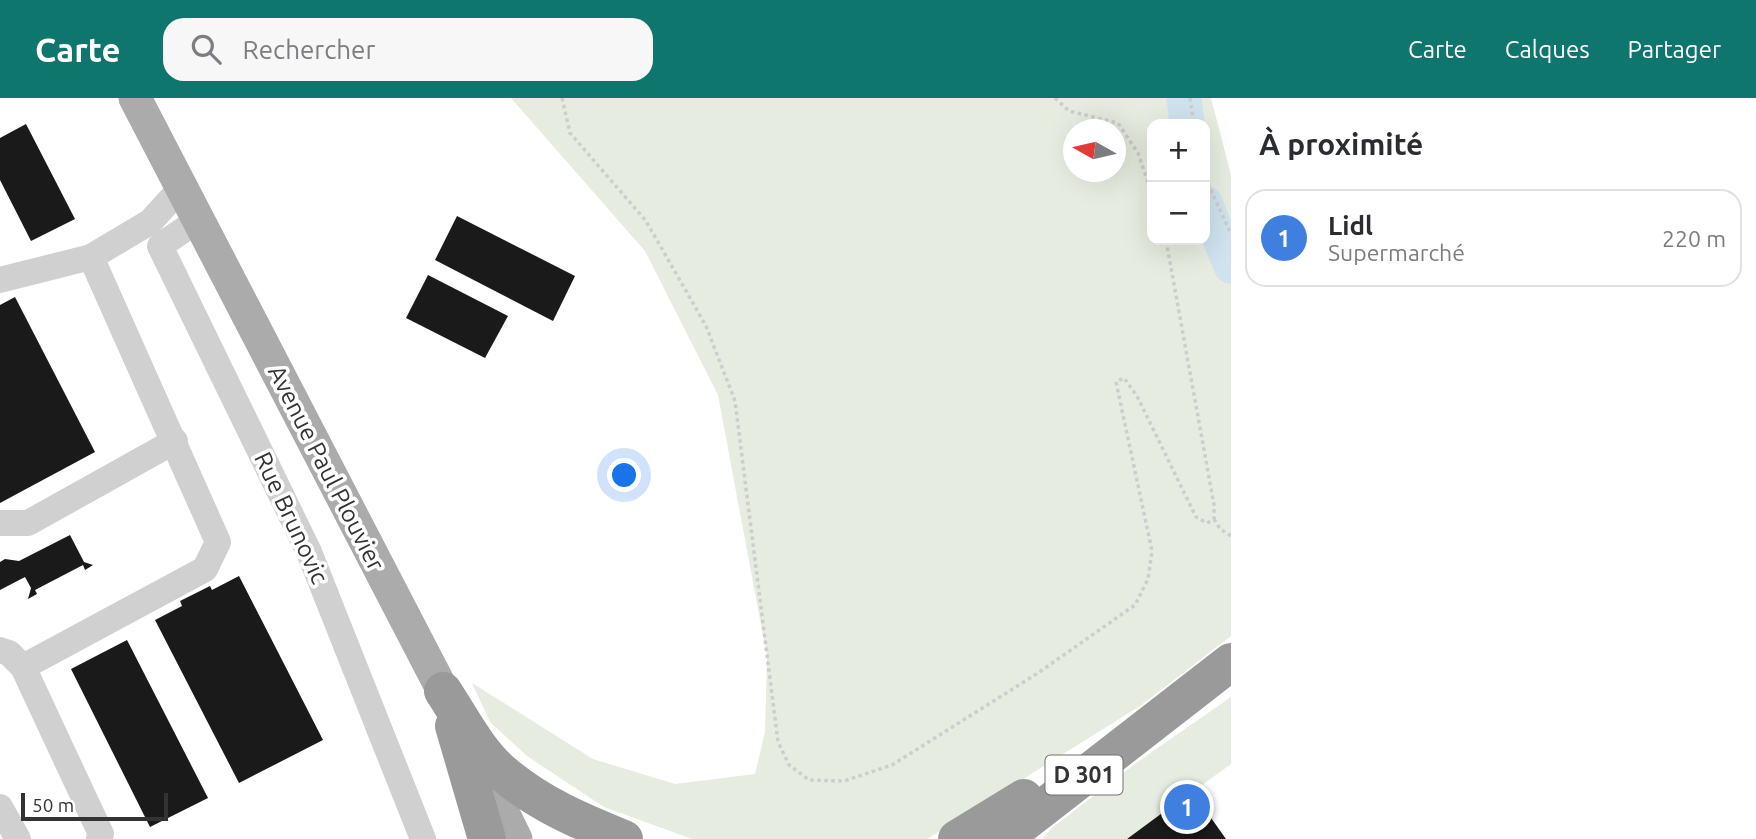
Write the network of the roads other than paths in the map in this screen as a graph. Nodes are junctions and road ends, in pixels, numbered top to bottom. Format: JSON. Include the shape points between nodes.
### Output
{"nodes":[{"id":1,"x":135,"y":98,"type":"edge"},
{"id":2,"x":181,"y":188,"type":"junction"},
{"id":3,"x":198,"y":220,"type":"junction"},
{"id":4,"x":155,"y":234,"type":"junction"},
{"id":5,"x":91,"y":257,"type":"junction"},
{"id":6,"x":0,"y":280,"type":"edge"},
{"id":7,"x":175,"y":441,"type":"junction"},
{"id":8,"x":0,"y":523,"type":"edge"},
{"id":9,"x":0,"y":650,"type":"edge"},
{"id":10,"x":1231,"y":662,"type":"edge"},
{"id":11,"x":23,"y":667,"type":"junction"},
{"id":12,"x":443,"y":691,"type":"junction"},
{"id":13,"x":1166,"y":712,"type":"junction"},
{"id":14,"x":0,"y":807,"type":"edge"},
{"id":15,"x":18,"y":839,"type":"edge"},
{"id":16,"x":99,"y":839,"type":"edge"},
{"id":17,"x":423,"y":839,"type":"edge"},
{"id":18,"x":487,"y":839,"type":"edge"},
{"id":19,"x":516,"y":839,"type":"edge"},
{"id":20,"x":624,"y":839,"type":"edge"},
{"id":21,"x":957,"y":839,"type":"edge"},
{"id":22,"x":1003,"y":839,"type":"edge"}],
"edges":[{"from":1,"to":2,"type":"main road","name":"Avenue Paul Plouvier"},
{"from":2,"to":3,"type":"main road","name":"Avenue Paul Plouvier"},
{"from":2,"to":4,"type":"street"},
{"from":3,"to":4,"type":"street"},
{"from":3,"to":12,"type":"main road","name":"Avenue Paul Plouvier"},
{"from":4,"to":5,"type":"street"},
{"from":4,"to":17,"type":"street","name":"Rue Brunovic","via":[[309,552]]},
{"from":5,"to":6,"type":"street"},
{"from":5,"to":7,"type":"street"},
{"from":7,"to":8,"type":"street","via":[[28,523]]},
{"from":7,"to":11,"type":"street","via":[[218,542],[205,569]]},
{"from":9,"to":11,"type":"street"},
{"from":10,"to":13,"type":"highway","number":"D 301"},
{"from":11,"to":16,"type":"street","via":[[102,834]]},
{"from":12,"to":18,"type":"highway"},
{"from":12,"to":19,"type":"main road","name":"Avenue Paul Plouvier"},
{"from":12,"to":20,"type":"highway","via":[[503,774],[538,800]]},
{"from":13,"to":21,"type":"highway"},
{"from":13,"to":22,"type":"highway","number":"D 301"},
{"from":14,"to":15,"type":"street"}]}
